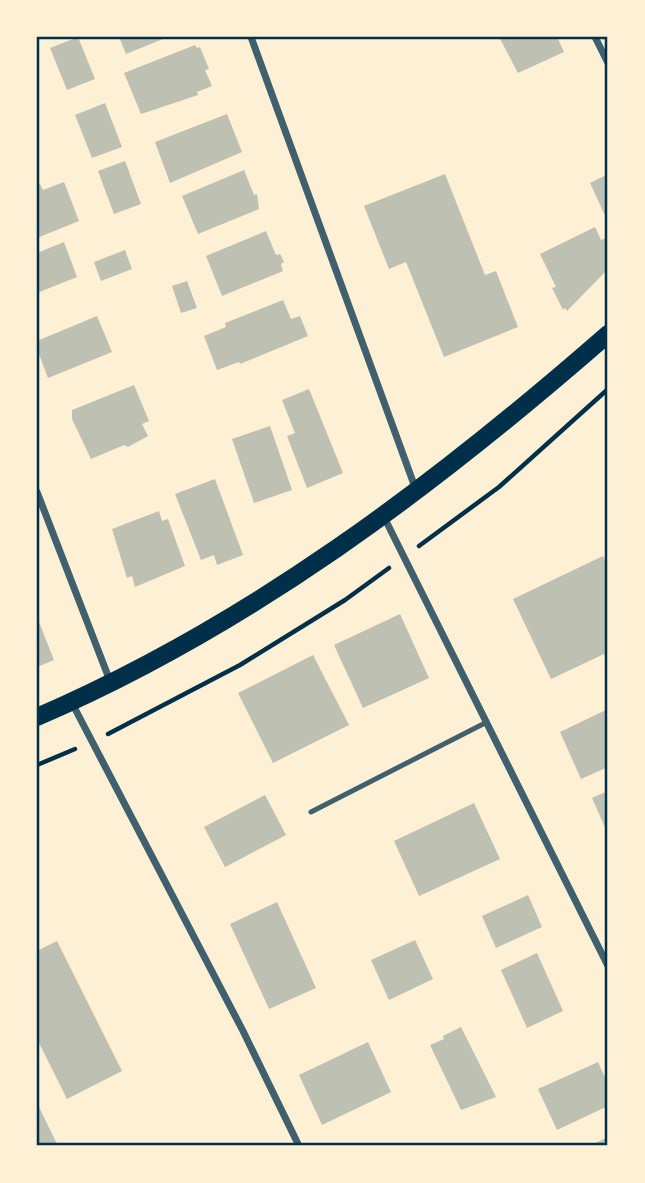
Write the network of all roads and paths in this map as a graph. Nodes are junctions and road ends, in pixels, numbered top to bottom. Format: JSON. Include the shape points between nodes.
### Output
{"nodes":[{"id":1,"x":251,"y":37,"type":"edge"},
{"id":2,"x":595,"y":37,"type":"edge"},
{"id":3,"x":608,"y":63,"type":"edge"},
{"id":4,"x":608,"y":334,"type":"edge"},
{"id":5,"x":608,"y":389,"type":"edge"},
{"id":6,"x":37,"y":492,"type":"edge"},
{"id":7,"x":417,"y":492,"type":"junction"},
{"id":8,"x":384,"y":517,"type":"junction"},
{"id":9,"x":404,"y":557,"type":"junction"},
{"id":10,"x":111,"y":683,"type":"junction"},
{"id":11,"x":72,"y":702,"type":"junction"},
{"id":12,"x":37,"y":717,"type":"edge"},
{"id":13,"x":487,"y":722,"type":"junction"},
{"id":14,"x":92,"y":742,"type":"junction"},
{"id":15,"x":37,"y":765,"type":"edge"},
{"id":16,"x":311,"y":812,"type":"dead end"},
{"id":17,"x":608,"y":966,"type":"edge"},
{"id":18,"x":299,"y":1146,"type":"edge"}],
"edges":[{"from":1,"to":7,"type":"street"},
{"from":2,"to":3,"type":"street"},
{"from":4,"to":7,"type":"main road"},
{"from":5,"to":9,"type":"path","via":[[499,487]]},
{"from":6,"to":10,"type":"street"},
{"from":7,"to":8,"type":"main road"},
{"from":8,"to":9,"type":"street"},
{"from":8,"to":10,"type":"main road","via":[[230,618]]},
{"from":9,"to":13,"type":"street"},
{"from":9,"to":14,"type":"path","via":[[240,666]]},
{"from":10,"to":11,"type":"main road"},
{"from":11,"to":12,"type":"main road"},
{"from":11,"to":14,"type":"street"},
{"from":13,"to":16,"type":"lane"},
{"from":13,"to":17,"type":"street"},
{"from":14,"to":15,"type":"path"},
{"from":14,"to":18,"type":"street"}]}
